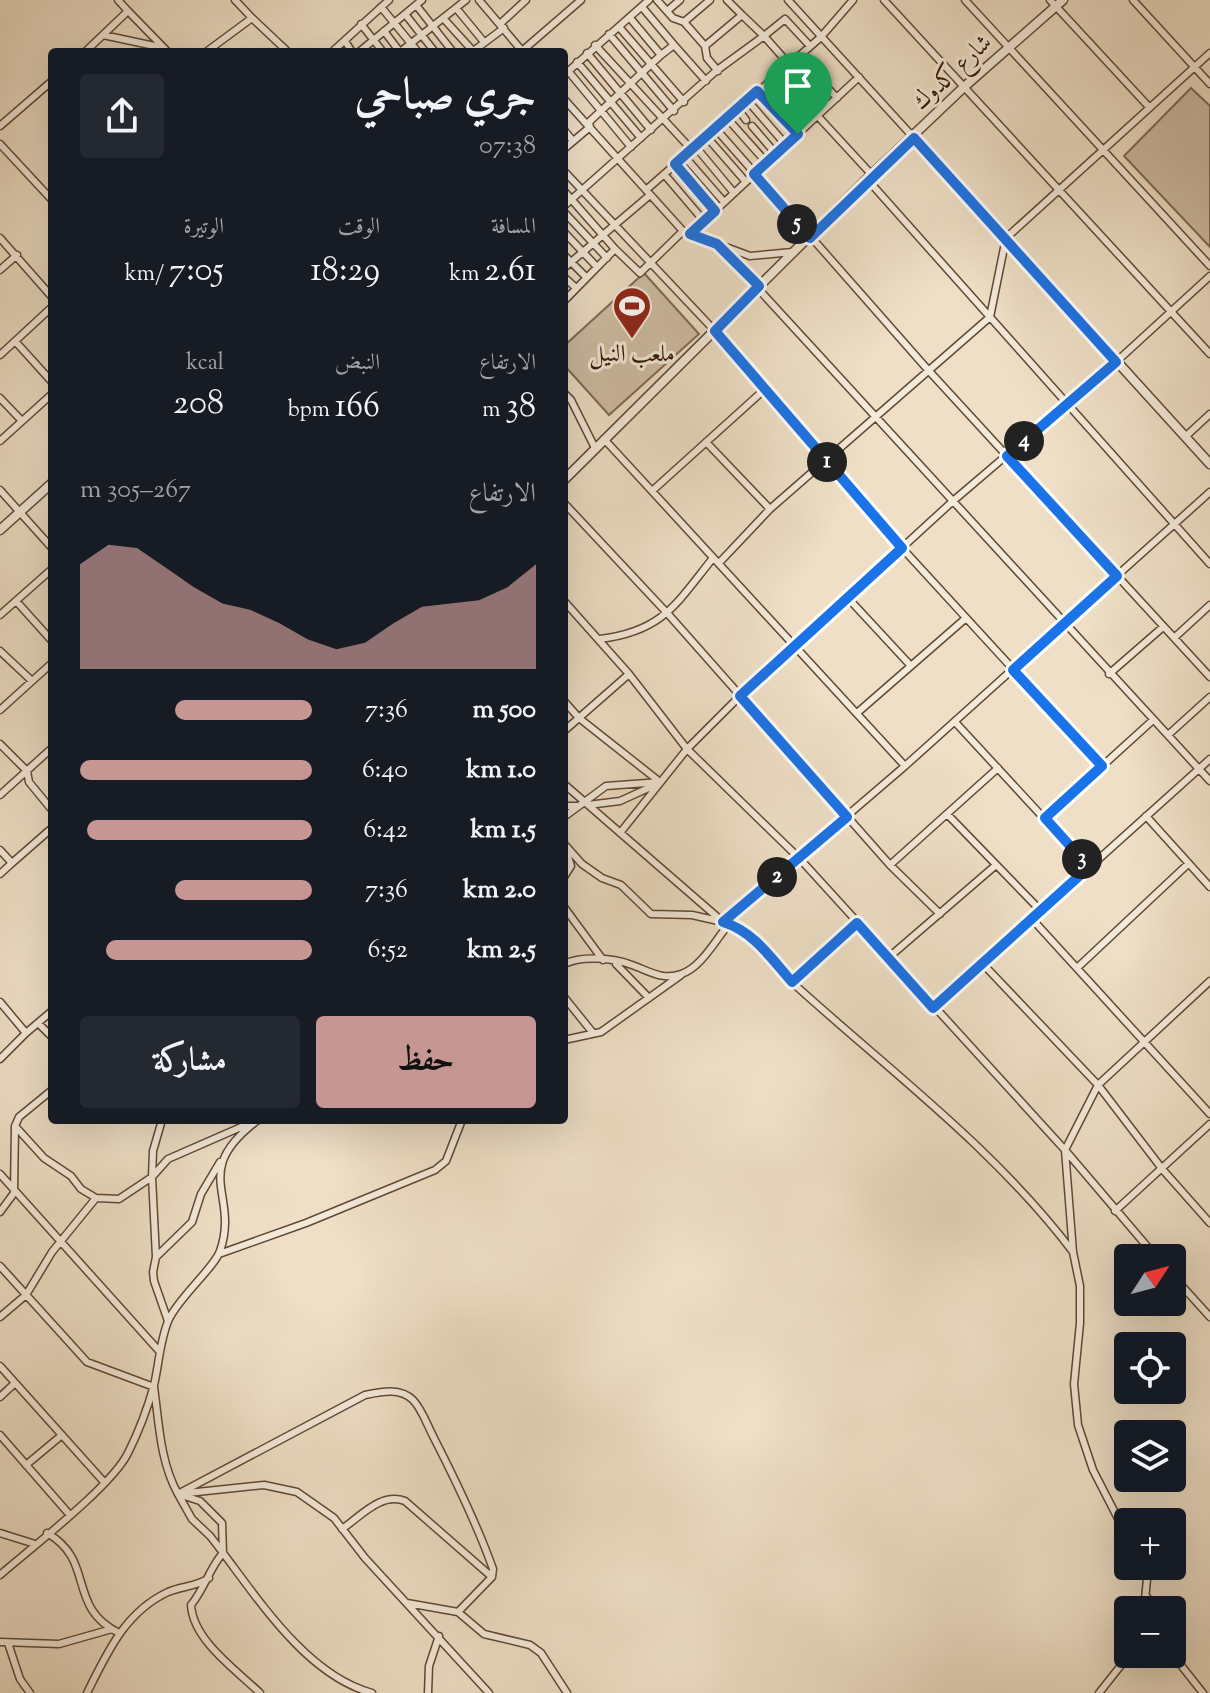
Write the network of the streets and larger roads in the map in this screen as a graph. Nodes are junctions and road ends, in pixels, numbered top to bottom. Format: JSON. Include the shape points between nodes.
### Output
{"nodes":[{"id":1,"x":118,"y":0,"type":"edge"},
{"id":2,"x":235,"y":0,"type":"edge"},
{"id":3,"x":389,"y":0,"type":"edge"},
{"id":4,"x":466,"y":0,"type":"edge"},
{"id":5,"x":479,"y":0,"type":"edge"},
{"id":6,"x":526,"y":0,"type":"edge"},
{"id":7,"x":581,"y":0,"type":"edge"},
{"id":8,"x":649,"y":0,"type":"edge"},
{"id":9,"x":657,"y":0,"type":"edge"},
{"id":10,"x":680,"y":0,"type":"edge"},
{"id":11,"x":710,"y":0,"type":"edge"},
{"id":12,"x":727,"y":0,"type":"edge"},
{"id":13,"x":788,"y":0,"type":"edge"},
{"id":14,"x":853,"y":0,"type":"edge"},
{"id":15,"x":884,"y":0,"type":"edge"},
{"id":16,"x":965,"y":0,"type":"edge"},
{"id":17,"x":1133,"y":0,"type":"edge"},
{"id":18,"x":1056,"y":2,"type":"edge"},
{"id":19,"x":419,"y":3,"type":"edge"},
{"id":20,"x":381,"y":7,"type":"junction"},
{"id":21,"x":642,"y":7,"type":"junction"},
{"id":22,"x":456,"y":8,"type":"junction"},
{"id":23,"x":128,"y":11,"type":"junction"},
{"id":24,"x":667,"y":11,"type":"junction"},
{"id":25,"x":405,"y":14,"type":"junction"},
{"id":26,"x":742,"y":15,"type":"junction"},
{"id":27,"x":252,"y":18,"type":"junction"},
{"id":28,"x":443,"y":18,"type":"junction"},
{"id":29,"x":630,"y":18,"type":"junction"},
{"id":30,"x":684,"y":22,"type":"junction"},
{"id":31,"x":394,"y":23,"type":"junction"},
{"id":32,"x":361,"y":24,"type":"junction"},
{"id":33,"x":502,"y":25,"type":"junction"},
{"id":34,"x":432,"y":27,"type":"junction"},
{"id":35,"x":619,"y":27,"type":"junction"},
{"id":36,"x":384,"y":31,"type":"junction"},
{"id":37,"x":609,"y":34,"type":"junction"},
{"id":38,"x":103,"y":35,"type":"junction"},
{"id":39,"x":421,"y":35,"type":"junction"},
{"id":40,"x":764,"y":36,"type":"junction"},
{"id":41,"x":821,"y":37,"type":"junction"},
{"id":42,"x":373,"y":40,"type":"junction"},
{"id":43,"x":345,"y":41,"type":"junction"},
{"id":44,"x":484,"y":42,"type":"junction"},
{"id":45,"x":411,"y":43,"type":"junction"},
{"id":46,"x":595,"y":45,"type":"junction"},
{"id":47,"x":674,"y":45,"type":"junction"},
{"id":48,"x":705,"y":46,"type":"junction"},
{"id":49,"x":810,"y":46,"type":"junction"},
{"id":50,"x":89,"y":48,"type":"edge"},
{"id":51,"x":158,"y":48,"type":"edge"},
{"id":52,"x":164,"y":48,"type":"edge"},
{"id":53,"x":211,"y":48,"type":"edge"},
{"id":54,"x":284,"y":48,"type":"edge"},
{"id":55,"x":337,"y":48,"type":"edge"},
{"id":56,"x":349,"y":48,"type":"edge"},
{"id":57,"x":364,"y":48,"type":"edge"},
{"id":58,"x":379,"y":48,"type":"edge"},
{"id":59,"x":397,"y":48,"type":"edge"},
{"id":60,"x":405,"y":48,"type":"edge"},
{"id":61,"x":415,"y":48,"type":"edge"},
{"id":62,"x":432,"y":48,"type":"edge"},
{"id":63,"x":450,"y":48,"type":"edge"},
{"id":64,"x":469,"y":48,"type":"edge"},
{"id":65,"x":477,"y":48,"type":"edge"},
{"id":66,"x":520,"y":48,"type":"edge"},
{"id":67,"x":525,"y":48,"type":"edge"},
{"id":68,"x":1008,"y":48,"type":"junction"},
{"id":69,"x":587,"y":53,"type":"junction"},
{"id":70,"x":1210,"y":53,"type":"edge"},
{"id":71,"x":661,"y":55,"type":"junction"},
{"id":72,"x":798,"y":56,"type":"junction"},
{"id":73,"x":577,"y":62,"type":"junction"},
{"id":74,"x":651,"y":64,"type":"junction"},
{"id":75,"x":788,"y":65,"type":"junction"},
{"id":76,"x":1194,"y":67,"type":"junction"},
{"id":77,"x":568,"y":71,"type":"edge"},
{"id":78,"x":718,"y":71,"type":"junction"},
{"id":79,"x":778,"y":73,"type":"junction"},
{"id":80,"x":640,"y":74,"type":"junction"},
{"id":81,"x":568,"y":75,"type":"edge"},
{"id":82,"x":859,"y":77,"type":"junction"},
{"id":83,"x":706,"y":81,"type":"junction"},
{"id":84,"x":768,"y":82,"type":"junction"},
{"id":85,"x":48,"y":84,"type":"edge"},
{"id":86,"x":630,"y":84,"type":"junction"},
{"id":87,"x":1210,"y":84,"type":"edge"},
{"id":88,"x":964,"y":87,"type":"junction"},
{"id":89,"x":757,"y":91,"type":"junction"},
{"id":90,"x":620,"y":93,"type":"junction"},
{"id":91,"x":837,"y":98,"type":"junction"},
{"id":92,"x":747,"y":100,"type":"junction"},
{"id":93,"x":611,"y":102,"type":"junction"},
{"id":94,"x":684,"y":102,"type":"junction"},
{"id":95,"x":568,"y":105,"type":"edge"},
{"id":96,"x":827,"y":107,"type":"junction"},
{"id":97,"x":1149,"y":107,"type":"junction"},
{"id":98,"x":737,"y":108,"type":"junction"},
{"id":99,"x":601,"y":111,"type":"junction"},
{"id":100,"x":674,"y":111,"type":"junction"},
{"id":101,"x":817,"y":116,"type":"junction"},
{"id":102,"x":726,"y":117,"type":"junction"},
{"id":103,"x":662,"y":121,"type":"junction"},
{"id":104,"x":807,"y":125,"type":"junction"},
{"id":105,"x":0,"y":126,"type":"edge"},
{"id":106,"x":590,"y":127,"type":"junction"},
{"id":107,"x":715,"y":128,"type":"junction"},
{"id":108,"x":651,"y":130,"type":"junction"},
{"id":109,"x":798,"y":134,"type":"junction"},
{"id":110,"x":568,"y":135,"type":"edge"},
{"id":111,"x":706,"y":136,"type":"junction"},
{"id":112,"x":641,"y":138,"type":"junction"},
{"id":113,"x":914,"y":138,"type":"junction"},
{"id":114,"x":573,"y":141,"type":"junction"},
{"id":115,"x":0,"y":144,"type":"edge"},
{"id":116,"x":568,"y":145,"type":"edge"},
{"id":117,"x":786,"y":145,"type":"junction"},
{"id":118,"x":631,"y":147,"type":"junction"},
{"id":119,"x":693,"y":148,"type":"junction"},
{"id":120,"x":1102,"y":150,"type":"junction"},
{"id":121,"x":776,"y":154,"type":"junction"},
{"id":122,"x":684,"y":156,"type":"junction"},
{"id":123,"x":617,"y":158,"type":"junction"},
{"id":124,"x":767,"y":163,"type":"junction"},
{"id":125,"x":675,"y":164,"type":"junction"},
{"id":126,"x":664,"y":174,"type":"junction"},
{"id":127,"x":754,"y":174,"type":"junction"},
{"id":128,"x":568,"y":175,"type":"edge"},
{"id":129,"x":870,"y":177,"type":"junction"},
{"id":130,"x":746,"y":182,"type":"junction"},
{"id":131,"x":581,"y":190,"type":"junction"},
{"id":132,"x":1060,"y":190,"type":"junction"},
{"id":133,"x":648,"y":192,"type":"junction"},
{"id":134,"x":734,"y":193,"type":"junction"},
{"id":135,"x":48,"y":196,"type":"edge"},
{"id":136,"x":568,"y":196,"type":"edge"},
{"id":137,"x":571,"y":199,"type":"junction"},
{"id":138,"x":568,"y":202,"type":"edge"},
{"id":139,"x":724,"y":202,"type":"junction"},
{"id":140,"x":715,"y":211,"type":"junction"},
{"id":141,"x":568,"y":217,"type":"edge"},
{"id":142,"x":704,"y":221,"type":"junction"},
{"id":143,"x":614,"y":226,"type":"junction"},
{"id":144,"x":686,"y":232,"type":"junction"},
{"id":145,"x":603,"y":235,"type":"junction"},
{"id":146,"x":568,"y":236,"type":"edge"},
{"id":147,"x":0,"y":238,"type":"edge"},
{"id":148,"x":810,"y":238,"type":"junction"},
{"id":149,"x":1006,"y":238,"type":"junction"},
{"id":150,"x":592,"y":244,"type":"junction"},
{"id":151,"x":717,"y":244,"type":"junction"},
{"id":152,"x":615,"y":249,"type":"junction"},
{"id":153,"x":583,"y":252,"type":"junction"},
{"id":154,"x":794,"y":252,"type":"junction"},
{"id":155,"x":17,"y":255,"type":"junction"},
{"id":156,"x":607,"y":258,"type":"junction"},
{"id":157,"x":568,"y":259,"type":"edge"},
{"id":158,"x":571,"y":262,"type":"junction"},
{"id":159,"x":650,"y":263,"type":"junction"},
{"id":160,"x":568,"y":265,"type":"edge"},
{"id":161,"x":1210,"y":266,"type":"edge"},
{"id":162,"x":597,"y":267,"type":"junction"},
{"id":163,"x":0,"y":270,"type":"edge"},
{"id":164,"x":1210,"y":276,"type":"edge"},
{"id":165,"x":586,"y":277,"type":"junction"},
{"id":166,"x":568,"y":281,"type":"edge"},
{"id":167,"x":759,"y":286,"type":"junction"},
{"id":168,"x":576,"y":288,"type":"junction"},
{"id":169,"x":48,"y":292,"type":"edge"},
{"id":170,"x":568,"y":295,"type":"edge"},
{"id":171,"x":48,"y":311,"type":"edge"},
{"id":172,"x":1172,"y":311,"type":"junction"},
{"id":173,"x":990,"y":317,"type":"junction"},
{"id":174,"x":715,"y":331,"type":"junction"},
{"id":175,"x":15,"y":341,"type":"junction"},
{"id":176,"x":1210,"y":354,"type":"edge"},
{"id":177,"x":0,"y":355,"type":"edge"},
{"id":178,"x":1116,"y":362,"type":"junction"},
{"id":179,"x":929,"y":371,"type":"junction"},
{"id":180,"x":48,"y":378,"type":"edge"},
{"id":181,"x":765,"y":389,"type":"junction"},
{"id":182,"x":568,"y":397,"type":"edge"},
{"id":183,"x":0,"y":398,"type":"edge"},
{"id":184,"x":48,"y":398,"type":"edge"},
{"id":185,"x":1068,"y":403,"type":"junction"},
{"id":186,"x":1210,"y":414,"type":"edge"},
{"id":187,"x":876,"y":417,"type":"junction"},
{"id":188,"x":22,"y":421,"type":"junction"},
{"id":189,"x":1185,"y":437,"type":"junction"},
{"id":190,"x":604,"y":439,"type":"junction"},
{"id":191,"x":0,"y":441,"type":"edge"},
{"id":192,"x":706,"y":442,"type":"junction"},
{"id":193,"x":595,"y":448,"type":"junction"},
{"id":194,"x":1007,"y":456,"type":"junction"},
{"id":195,"x":826,"y":461,"type":"junction"},
{"id":196,"x":1210,"y":464,"type":"edge"},
{"id":197,"x":568,"y":476,"type":"edge"},
{"id":198,"x":48,"y":487,"type":"edge"},
{"id":199,"x":0,"y":490,"type":"edge"},
{"id":200,"x":652,"y":491,"type":"junction"},
{"id":201,"x":1210,"y":492,"type":"edge"},
{"id":202,"x":953,"y":501,"type":"junction"},
{"id":203,"x":568,"y":507,"type":"edge"},
{"id":204,"x":770,"y":509,"type":"junction"},
{"id":205,"x":20,"y":512,"type":"junction"},
{"id":206,"x":1175,"y":525,"type":"junction"},
{"id":207,"x":0,"y":530,"type":"edge"},
{"id":208,"x":48,"y":544,"type":"edge"},
{"id":209,"x":902,"y":548,"type":"junction"},
{"id":210,"x":713,"y":558,"type":"junction"},
{"id":211,"x":1210,"y":564,"type":"edge"},
{"id":212,"x":48,"y":573,"type":"edge"},
{"id":213,"x":1117,"y":576,"type":"junction"},
{"id":214,"x":847,"y":597,"type":"junction"},
{"id":215,"x":17,"y":602,"type":"junction"},
{"id":216,"x":568,"y":605,"type":"edge"},
{"id":217,"x":1210,"y":605,"type":"edge"},
{"id":218,"x":668,"y":614,"type":"junction"},
{"id":219,"x":0,"y":615,"type":"edge"},
{"id":220,"x":966,"y":618,"type":"junction"},
{"id":221,"x":1065,"y":623,"type":"junction"},
{"id":222,"x":1163,"y":627,"type":"junction"},
{"id":223,"x":48,"y":637,"type":"edge"},
{"id":224,"x":1174,"y":638,"type":"junction"},
{"id":225,"x":600,"y":639,"type":"junction"},
{"id":226,"x":796,"y":646,"type":"junction"},
{"id":227,"x":0,"y":651,"type":"edge"},
{"id":228,"x":911,"y":666,"type":"junction"},
{"id":229,"x":48,"y":667,"type":"edge"},
{"id":230,"x":1013,"y":670,"type":"junction"},
{"id":231,"x":629,"y":674,"type":"junction"},
{"id":232,"x":1109,"y":674,"type":"junction"},
{"id":233,"x":1210,"y":677,"type":"edge"},
{"id":234,"x":32,"y":681,"type":"junction"},
{"id":235,"x":740,"y":696,"type":"junction"},
{"id":236,"x":1210,"y":697,"type":"edge"},
{"id":237,"x":568,"y":706,"type":"edge"},
{"id":238,"x":0,"y":710,"type":"edge"},
{"id":239,"x":857,"y":713,"type":"junction"},
{"id":240,"x":579,"y":718,"type":"junction"},
{"id":241,"x":1153,"y":720,"type":"junction"},
{"id":242,"x":955,"y":722,"type":"junction"},
{"id":243,"x":568,"y":728,"type":"edge"},
{"id":244,"x":1168,"y":735,"type":"junction"},
{"id":245,"x":0,"y":744,"type":"edge"},
{"id":246,"x":687,"y":749,"type":"junction"},
{"id":247,"x":48,"y":752,"type":"edge"},
{"id":248,"x":1210,"y":759,"type":"edge"},
{"id":249,"x":905,"y":766,"type":"junction"},
{"id":250,"x":1102,"y":766,"type":"junction"},
{"id":251,"x":998,"y":768,"type":"junction"},
{"id":252,"x":1199,"y":769,"type":"junction"},
{"id":253,"x":27,"y":771,"type":"junction"},
{"id":254,"x":1210,"y":781,"type":"edge"},
{"id":255,"x":660,"y":782,"type":"junction"},
{"id":256,"x":568,"y":788,"type":"edge"},
{"id":257,"x":0,"y":795,"type":"edge"},
{"id":258,"x":582,"y":804,"type":"junction"},
{"id":259,"x":48,"y":805,"type":"edge"},
{"id":260,"x":568,"y":806,"type":"edge"},
{"id":261,"x":568,"y":814,"type":"edge"},
{"id":262,"x":947,"y":814,"type":"junction"},
{"id":263,"x":1146,"y":816,"type":"junction"},
{"id":264,"x":847,"y":817,"type":"junction"},
{"id":265,"x":1045,"y":818,"type":"junction"},
{"id":266,"x":48,"y":832,"type":"edge"},
{"id":267,"x":620,"y":833,"type":"junction"},
{"id":268,"x":568,"y":848,"type":"edge"},
{"id":269,"x":0,"y":850,"type":"edge"},
{"id":270,"x":800,"y":859,"type":"junction"},
{"id":271,"x":12,"y":863,"type":"junction"},
{"id":272,"x":1188,"y":864,"type":"junction"},
{"id":273,"x":890,"y":865,"type":"junction"},
{"id":274,"x":996,"y":865,"type":"junction"},
{"id":275,"x":1089,"y":867,"type":"junction"},
{"id":276,"x":0,"y":874,"type":"edge"},
{"id":277,"x":1210,"y":887,"type":"edge"},
{"id":278,"x":1041,"y":911,"type":"junction"},
{"id":279,"x":568,"y":912,"type":"edge"},
{"id":280,"x":940,"y":914,"type":"junction"},
{"id":281,"x":1032,"y":919,"type":"junction"},
{"id":282,"x":726,"y":923,"type":"junction"},
{"id":283,"x":857,"y":923,"type":"junction"},
{"id":284,"x":888,"y":958,"type":"junction"},
{"id":285,"x":603,"y":960,"type":"junction"},
{"id":286,"x":568,"y":961,"type":"edge"},
{"id":287,"x":613,"y":962,"type":"junction"},
{"id":288,"x":982,"y":963,"type":"junction"},
{"id":289,"x":1077,"y":968,"type":"junction"},
{"id":290,"x":682,"y":974,"type":"junction"},
{"id":291,"x":1210,"y":981,"type":"edge"},
{"id":292,"x":792,"y":982,"type":"junction"},
{"id":293,"x":649,"y":998,"type":"junction"},
{"id":294,"x":0,"y":1002,"type":"edge"},
{"id":295,"x":568,"y":1002,"type":"edge"},
{"id":296,"x":933,"y":1008,"type":"junction"},
{"id":297,"x":48,"y":1014,"type":"edge"},
{"id":298,"x":38,"y":1023,"type":"junction"},
{"id":299,"x":26,"y":1033,"type":"junction"},
{"id":300,"x":48,"y":1033,"type":"edge"},
{"id":301,"x":593,"y":1033,"type":"junction"},
{"id":302,"x":568,"y":1039,"type":"edge"},
{"id":303,"x":1145,"y":1040,"type":"junction"},
{"id":304,"x":0,"y":1059,"type":"edge"},
{"id":305,"x":1098,"y":1085,"type":"junction"},
{"id":306,"x":48,"y":1093,"type":"edge"},
{"id":307,"x":1210,"y":1114,"type":"edge"},
{"id":308,"x":161,"y":1124,"type":"edge"},
{"id":309,"x":248,"y":1124,"type":"edge"},
{"id":310,"x":253,"y":1124,"type":"edge"},
{"id":311,"x":460,"y":1124,"type":"edge"},
{"id":312,"x":1210,"y":1124,"type":"edge"},
{"id":313,"x":15,"y":1126,"type":"junction"},
{"id":314,"x":1065,"y":1150,"type":"junction"},
{"id":315,"x":223,"y":1156,"type":"junction"},
{"id":316,"x":1163,"y":1170,"type":"junction"},
{"id":317,"x":0,"y":1174,"type":"edge"},
{"id":318,"x":152,"y":1177,"type":"junction"},
{"id":319,"x":14,"y":1189,"type":"junction"},
{"id":320,"x":96,"y":1198,"type":"junction"},
{"id":321,"x":1115,"y":1211,"type":"junction"},
{"id":322,"x":0,"y":1212,"type":"edge"},
{"id":323,"x":1210,"y":1223,"type":"edge"},
{"id":324,"x":61,"y":1242,"type":"junction"},
{"id":325,"x":1144,"y":1244,"type":"edge"},
{"id":326,"x":1073,"y":1252,"type":"junction"},
{"id":327,"x":219,"y":1254,"type":"junction"},
{"id":328,"x":156,"y":1257,"type":"junction"},
{"id":329,"x":0,"y":1266,"type":"edge"},
{"id":330,"x":1186,"y":1291,"type":"edge"},
{"id":331,"x":26,"y":1295,"type":"junction"},
{"id":332,"x":1210,"y":1302,"type":"edge"},
{"id":333,"x":1202,"y":1309,"type":"junction"},
{"id":334,"x":0,"y":1317,"type":"edge"},
{"id":335,"x":1210,"y":1317,"type":"edge"},
{"id":336,"x":168,"y":1321,"type":"junction"},
{"id":337,"x":160,"y":1352,"type":"junction"},
{"id":338,"x":0,"y":1366,"type":"edge"},
{"id":339,"x":15,"y":1383,"type":"junction"},
{"id":340,"x":154,"y":1387,"type":"junction"},
{"id":341,"x":0,"y":1397,"type":"edge"},
{"id":342,"x":0,"y":1435,"type":"edge"},
{"id":343,"x":62,"y":1435,"type":"junction"},
{"id":344,"x":26,"y":1465,"type":"junction"},
{"id":345,"x":104,"y":1482,"type":"junction"},
{"id":346,"x":178,"y":1494,"type":"junction"},
{"id":347,"x":1114,"y":1511,"type":"edge"},
{"id":348,"x":69,"y":1514,"type":"junction"},
{"id":349,"x":342,"y":1529,"type":"junction"},
{"id":350,"x":0,"y":1533,"type":"edge"},
{"id":351,"x":47,"y":1533,"type":"junction"},
{"id":352,"x":35,"y":1544,"type":"junction"},
{"id":353,"x":223,"y":1553,"type":"junction"},
{"id":354,"x":0,"y":1575,"type":"edge"},
{"id":355,"x":492,"y":1577,"type":"junction"},
{"id":356,"x":209,"y":1578,"type":"junction"},
{"id":357,"x":407,"y":1603,"type":"junction"},
{"id":358,"x":458,"y":1612,"type":"junction"},
{"id":359,"x":116,"y":1631,"type":"junction"},
{"id":360,"x":439,"y":1636,"type":"junction"},
{"id":361,"x":4,"y":1643,"type":"edge"},
{"id":362,"x":1119,"y":1668,"type":"edge"},
{"id":363,"x":1183,"y":1668,"type":"edge"},
{"id":364,"x":30,"y":1693,"type":"edge"},
{"id":365,"x":87,"y":1693,"type":"edge"},
{"id":366,"x":260,"y":1693,"type":"edge"},
{"id":367,"x":372,"y":1693,"type":"edge"},
{"id":368,"x":428,"y":1693,"type":"edge"},
{"id":369,"x":489,"y":1693,"type":"edge"},
{"id":370,"x":567,"y":1693,"type":"edge"},
{"id":371,"x":1099,"y":1693,"type":"edge"},
{"id":372,"x":1203,"y":1693,"type":"edge"}],
"edges":[{"from":1,"to":23,"type":"street"},
{"from":2,"to":27,"type":"street"},
{"from":3,"to":20,"type":"street"},
{"from":4,"to":22,"type":"street"},
{"from":5,"to":33,"type":"street"},
{"from":6,"to":33,"type":"street"},
{"from":7,"to":67,"type":"street"},
{"from":8,"to":21,"type":"street"},
{"from":9,"to":24,"type":"street"},
{"from":10,"to":24,"type":"street"},
{"from":11,"to":30,"type":"street"},
{"from":12,"to":26,"type":"street"},
{"from":13,"to":41,"type":"street"},
{"from":14,"to":41,"type":"street"},
{"from":15,"to":88,"type":"street"},
{"from":16,"to":68,"type":"street"},
{"from":17,"to":76,"type":"street"},
{"from":18,"to":68,"type":"street","name":"شارع كدوك"},
{"from":18,"to":97,"type":"street"},
{"from":19,"to":25,"type":"street"},
{"from":19,"to":34,"type":"street"},
{"from":20,"to":31,"type":"street"},
{"from":20,"to":32,"type":"street"},
{"from":21,"to":29,"type":"street"},
{"from":21,"to":47,"type":"street"},
{"from":22,"to":28,"type":"street"},
{"from":22,"to":44,"type":"street"},
{"from":23,"to":38,"type":"street"},
{"from":23,"to":52,"type":"street"},
{"from":24,"to":30,"type":"street"},
{"from":25,"to":31,"type":"street"},
{"from":25,"to":39,"type":"street"},
{"from":26,"to":40,"type":"street"},
{"from":26,"to":48,"type":"street"},
{"from":27,"to":53,"type":"street"},
{"from":27,"to":54,"type":"street"},
{"from":28,"to":34,"type":"street"},
{"from":28,"to":64,"type":"street"},
{"from":29,"to":35,"type":"street"},
{"from":29,"to":71,"type":"street"},
{"from":30,"to":48,"type":"street"},
{"from":31,"to":36,"type":"street"},
{"from":31,"to":45,"type":"street"},
{"from":32,"to":42,"type":"street"},
{"from":32,"to":43,"type":"street"},
{"from":33,"to":44,"type":"street"},
{"from":33,"to":66,"type":"street"},
{"from":34,"to":39,"type":"street"},
{"from":34,"to":63,"type":"street"},
{"from":35,"to":37,"type":"street"},
{"from":35,"to":74,"type":"street"},
{"from":36,"to":42,"type":"street"},
{"from":36,"to":59,"type":"street"},
{"from":37,"to":46,"type":"street"},
{"from":37,"to":80,"type":"street"},
{"from":38,"to":50,"type":"street"},
{"from":38,"to":51,"type":"street"},
{"from":39,"to":45,"type":"street"},
{"from":39,"to":62,"type":"street"},
{"from":40,"to":49,"type":"street","via":[[785,19]]},
{"from":40,"to":75,"type":"street"},
{"from":40,"to":78,"type":"street"},
{"from":41,"to":49,"type":"street"},
{"from":41,"to":82,"type":"street"},
{"from":42,"to":57,"type":"street"},
{"from":42,"to":58,"type":"street"},
{"from":43,"to":55,"type":"street"},
{"from":43,"to":56,"type":"street"},
{"from":44,"to":65,"type":"street"},
{"from":45,"to":60,"type":"street"},
{"from":45,"to":61,"type":"street"},
{"from":46,"to":69,"type":"street"},
{"from":46,"to":86,"type":"street"},
{"from":47,"to":71,"type":"street"},
{"from":47,"to":83,"type":"street"},
{"from":48,"to":78,"type":"street"},
{"from":49,"to":72,"type":"street"},
{"from":68,"to":88,"type":"street","name":"شارع كدوك"},
{"from":68,"to":120,"type":"street"},
{"from":69,"to":73,"type":"street"},
{"from":69,"to":90,"type":"street"},
{"from":70,"to":76,"type":"street"},
{"from":71,"to":74,"type":"street"},
{"from":72,"to":75,"type":"street"},
{"from":72,"to":91,"type":"street"},
{"from":73,"to":77,"type":"street"},
{"from":73,"to":93,"type":"street"},
{"from":74,"to":80,"type":"street"},
{"from":74,"to":94,"type":"street"},
{"from":75,"to":79,"type":"street"},
{"from":75,"to":96,"type":"street"},
{"from":76,"to":87,"type":"street"},
{"from":76,"to":97,"type":"street"},
{"from":78,"to":83,"type":"street"},
{"from":79,"to":84,"type":"street"},
{"from":79,"to":101,"type":"street"},
{"from":80,"to":86,"type":"street"},
{"from":80,"to":100,"type":"street"},
{"from":81,"to":99,"type":"street"},
{"from":82,"to":91,"type":"street"},
{"from":82,"to":113,"type":"street"},
{"from":83,"to":94,"type":"street"},
{"from":84,"to":89,"type":"street"},
{"from":84,"to":104,"type":"street"},
{"from":85,"to":105,"type":"street"},
{"from":86,"to":90,"type":"street"},
{"from":86,"to":103,"type":"street"},
{"from":88,"to":113,"type":"street","name":"شارع كدوك"},
{"from":88,"to":132,"type":"street"},
{"from":89,"to":92,"type":"street"},
{"from":89,"to":109,"type":"street"},
{"from":90,"to":93,"type":"street"},
{"from":90,"to":108,"type":"street"},
{"from":91,"to":96,"type":"street"},
{"from":92,"to":98,"type":"street"},
{"from":92,"to":117,"type":"street"},
{"from":93,"to":99,"type":"street"},
{"from":93,"to":112,"type":"street"},
{"from":94,"to":100,"type":"street"},
{"from":95,"to":106,"type":"street"},
{"from":96,"to":101,"type":"street"},
{"from":97,"to":120,"type":"street"},
{"from":98,"to":102,"type":"street"},
{"from":98,"to":121,"type":"street"},
{"from":99,"to":106,"type":"street"},
{"from":99,"to":118,"type":"street"},
{"from":100,"to":103,"type":"street"},
{"from":101,"to":104,"type":"street"},
{"from":101,"to":129,"type":"street"},
{"from":102,"to":107,"type":"street"},
{"from":102,"to":124,"type":"street"},
{"from":103,"to":108,"type":"street"},
{"from":103,"to":119,"type":"street"},
{"from":104,"to":109,"type":"street"},
{"from":106,"to":114,"type":"street"},
{"from":106,"to":123,"type":"street"},
{"from":107,"to":111,"type":"street"},
{"from":107,"to":127,"type":"street"},
{"from":108,"to":112,"type":"street"},
{"from":109,"to":117,"type":"street"},
{"from":110,"to":114,"type":"street"},
{"from":111,"to":119,"type":"street"},
{"from":111,"to":130,"type":"street"},
{"from":112,"to":118,"type":"street"},
{"from":113,"to":129,"type":"street","name":"شارع كدوك"},
{"from":113,"to":149,"type":"street"},
{"from":114,"to":116,"type":"street"},
{"from":115,"to":135,"type":"street"},
{"from":117,"to":121,"type":"street"},
{"from":118,"to":123,"type":"street"},
{"from":119,"to":122,"type":"street"},
{"from":119,"to":134,"type":"street"},
{"from":120,"to":132,"type":"street"},
{"from":120,"to":161,"type":"street"},
{"from":121,"to":124,"type":"street"},
{"from":122,"to":125,"type":"street"},
{"from":122,"to":139,"type":"street"},
{"from":123,"to":131,"type":"street"},
{"from":123,"to":133,"type":"street"},
{"from":124,"to":127,"type":"street"},
{"from":125,"to":126,"type":"street"},
{"from":125,"to":140,"type":"street"},
{"from":126,"to":133,"type":"street"},
{"from":126,"to":142,"type":"street"},
{"from":127,"to":130,"type":"street"},
{"from":127,"to":148,"type":"street"},
{"from":128,"to":131,"type":"street"},
{"from":129,"to":148,"type":"street","name":"شارع كدوك"},
{"from":129,"to":173,"type":"street"},
{"from":130,"to":134,"type":"street"},
{"from":131,"to":137,"type":"street"},
{"from":131,"to":143,"type":"street"},
{"from":132,"to":149,"type":"street"},
{"from":132,"to":172,"type":"street"},
{"from":133,"to":143,"type":"street"},
{"from":133,"to":144,"type":"street"},
{"from":134,"to":139,"type":"street"},
{"from":136,"to":137,"type":"street"},
{"from":137,"to":138,"type":"street"},
{"from":137,"to":145,"type":"street"},
{"from":139,"to":140,"type":"street"},
{"from":140,"to":142,"type":"street"},
{"from":141,"to":150,"type":"street"},
{"from":142,"to":144,"type":"street"},
{"from":143,"to":145,"type":"street"},
{"from":143,"to":159,"type":"street"},
{"from":144,"to":151,"type":"street"},
{"from":144,"to":159,"type":"street"},
{"from":145,"to":150,"type":"street"},
{"from":145,"to":152,"type":"street"},
{"from":146,"to":153,"type":"street"},
{"from":147,"to":155,"type":"street"},
{"from":148,"to":154,"type":"street","name":"شارع كدوك"},
{"from":148,"to":179,"type":"street"},
{"from":149,"to":173,"type":"street"},
{"from":149,"to":178,"type":"street"},
{"from":150,"to":153,"type":"street"},
{"from":150,"to":156,"type":"street"},
{"from":151,"to":154,"type":"street","via":[[750,256]]},
{"from":151,"to":167,"type":"street"},
{"from":152,"to":156,"type":"street"},
{"from":152,"to":159,"type":"street","via":[[640,273]]},
{"from":153,"to":158,"type":"street"},
{"from":153,"to":162,"type":"street"},
{"from":154,"to":167,"type":"street","name":"شارع كدوك"},
{"from":155,"to":163,"type":"street"},
{"from":155,"to":169,"type":"street"},
{"from":156,"to":162,"type":"street"},
{"from":157,"to":158,"type":"street"},
{"from":158,"to":160,"type":"street"},
{"from":158,"to":165,"type":"street"},
{"from":159,"to":174,"type":"street"},
{"from":162,"to":165,"type":"street"},
{"from":164,"to":172,"type":"street"},
{"from":165,"to":168,"type":"street"},
{"from":166,"to":168,"type":"street"},
{"from":167,"to":174,"type":"street","name":"شارع كدوك"},
{"from":167,"to":187,"type":"street"},
{"from":168,"to":170,"type":"street"},
{"from":171,"to":175,"type":"street"},
{"from":172,"to":176,"type":"street"},
{"from":172,"to":178,"type":"street"},
{"from":173,"to":179,"type":"street"},
{"from":173,"to":185,"type":"street"},
{"from":174,"to":181,"type":"street"},
{"from":174,"to":190,"type":"street","name":"شارع كدوك"},
{"from":175,"to":177,"type":"street"},
{"from":175,"to":180,"type":"street"},
{"from":178,"to":185,"type":"street"},
{"from":178,"to":189,"type":"street"},
{"from":179,"to":187,"type":"street"},
{"from":179,"to":194,"type":"street"},
{"from":181,"to":192,"type":"street"},
{"from":181,"to":195,"type":"street"},
{"from":182,"to":193,"type":"street"},
{"from":183,"to":188,"type":"street"},
{"from":184,"to":188,"type":"street"},
{"from":185,"to":194,"type":"street"},
{"from":185,"to":206,"type":"street"},
{"from":186,"to":189,"type":"street"},
{"from":187,"to":195,"type":"street"},
{"from":187,"to":202,"type":"street"},
{"from":188,"to":191,"type":"street"},
{"from":189,"to":196,"type":"street"},
{"from":190,"to":193,"type":"street","name":"شارع كدوك"},
{"from":190,"to":200,"type":"street"},
{"from":192,"to":200,"type":"street"},
{"from":192,"to":204,"type":"street"},
{"from":193,"to":197,"type":"street","name":"شارع كدوك"},
{"from":194,"to":202,"type":"street"},
{"from":194,"to":213,"type":"street"},
{"from":195,"to":204,"type":"street"},
{"from":195,"to":209,"type":"street"},
{"from":198,"to":205,"type":"street"},
{"from":199,"to":205,"type":"street"},
{"from":200,"to":210,"type":"street"},
{"from":201,"to":206,"type":"street"},
{"from":202,"to":209,"type":"street"},
{"from":202,"to":221,"type":"street"},
{"from":203,"to":218,"type":"street"},
{"from":204,"to":210,"type":"street","via":[[719,563]]},
{"from":205,"to":207,"type":"street"},
{"from":205,"to":208,"type":"street"},
{"from":206,"to":211,"type":"street"},
{"from":206,"to":213,"type":"street"},
{"from":209,"to":214,"type":"street"},
{"from":209,"to":220,"type":"street"},
{"from":210,"to":218,"type":"street"},
{"from":210,"to":226,"type":"street"},
{"from":212,"to":215,"type":"street"},
{"from":213,"to":221,"type":"street"},
{"from":213,"to":222,"type":"street"},
{"from":214,"to":226,"type":"street"},
{"from":214,"to":228,"type":"street"},
{"from":215,"to":219,"type":"street"},
{"from":215,"to":223,"type":"street"},
{"from":216,"to":225,"type":"street"},
{"from":217,"to":224,"type":"street"},
{"from":218,"to":225,"type":"street","via":[[650,626]]},
{"from":218,"to":235,"type":"street"},
{"from":220,"to":228,"type":"street"},
{"from":220,"to":230,"type":"street"},
{"from":221,"to":230,"type":"street"},
{"from":221,"to":232,"type":"street"},
{"from":222,"to":224,"type":"street"},
{"from":222,"to":232,"type":"street"},
{"from":224,"to":233,"type":"street"},
{"from":225,"to":231,"type":"street"},
{"from":226,"to":235,"type":"street"},
{"from":226,"to":239,"type":"street"},
{"from":227,"to":234,"type":"street"},
{"from":228,"to":239,"type":"street"},
{"from":229,"to":234,"type":"street"},
{"from":230,"to":242,"type":"street"},
{"from":230,"to":250,"type":"street"},
{"from":231,"to":240,"type":"street"},
{"from":231,"to":246,"type":"street"},
{"from":232,"to":241,"type":"street"},
{"from":234,"to":238,"type":"street"},
{"from":235,"to":246,"type":"street"},
{"from":235,"to":264,"type":"street"},
{"from":236,"to":244,"type":"street"},
{"from":237,"to":240,"type":"street"},
{"from":239,"to":249,"type":"street"},
{"from":240,"to":243,"type":"street"},
{"from":240,"to":255,"type":"street"},
{"from":241,"to":244,"type":"street"},
{"from":241,"to":250,"type":"street"},
{"from":242,"to":249,"type":"street"},
{"from":242,"to":251,"type":"street"},
{"from":244,"to":252,"type":"street"},
{"from":245,"to":253,"type":"street"},
{"from":246,"to":255,"type":"street"},
{"from":246,"to":270,"type":"street"},
{"from":247,"to":253,"type":"street"},
{"from":248,"to":252,"type":"street"},
{"from":249,"to":264,"type":"street"},
{"from":250,"to":265,"type":"street"},
{"from":251,"to":262,"type":"street"},
{"from":251,"to":265,"type":"street"},
{"from":252,"to":254,"type":"street"},
{"from":252,"to":263,"type":"street"},
{"from":253,"to":257,"type":"street"},
{"from":253,"to":259,"type":"street","via":[[29,782]]},
{"from":255,"to":258,"type":"street","via":[[620,801]]},
{"from":255,"to":258,"type":"street","via":[[606,786]]},
{"from":255,"to":267,"type":"street"},
{"from":256,"to":258,"type":"street"},
{"from":258,"to":260,"type":"street"},
{"from":258,"to":261,"type":"street"},
{"from":258,"to":267,"type":"street"},
{"from":262,"to":273,"type":"street"},
{"from":262,"to":274,"type":"street"},
{"from":263,"to":272,"type":"street"},
{"from":263,"to":275,"type":"street"},
{"from":264,"to":270,"type":"street"},
{"from":264,"to":273,"type":"street"},
{"from":265,"to":275,"type":"street"},
{"from":266,"to":271,"type":"street"},
{"from":267,"to":282,"type":"street"},
{"from":268,"to":282,"type":"street","via":[[582,864],[621,885],[651,914]]},
{"from":269,"to":271,"type":"street"},
{"from":270,"to":282,"type":"street"},
{"from":270,"to":283,"type":"street"},
{"from":271,"to":276,"type":"street"},
{"from":272,"to":277,"type":"street"},
{"from":272,"to":289,"type":"street"},
{"from":273,"to":280,"type":"street"},
{"from":274,"to":278,"type":"street"},
{"from":274,"to":280,"type":"street"},
{"from":275,"to":278,"type":"street"},
{"from":278,"to":281,"type":"street"},
{"from":279,"to":285,"type":"street"},
{"from":280,"to":284,"type":"street"},
{"from":281,"to":288,"type":"street"},
{"from":281,"to":289,"type":"street"},
{"from":282,"to":290,"type":"street","via":[[695,966]]},
{"from":282,"to":292,"type":"street","via":[[752,936]]},
{"from":283,"to":284,"type":"street"},
{"from":283,"to":292,"type":"street"},
{"from":284,"to":296,"type":"street"},
{"from":285,"to":286,"type":"street"},
{"from":285,"to":287,"type":"street"},
{"from":287,"to":290,"type":"street","via":[[665,977]]},
{"from":287,"to":293,"type":"street"},
{"from":288,"to":296,"type":"street"},
{"from":288,"to":305,"type":"street"},
{"from":289,"to":303,"type":"street"},
{"from":290,"to":293,"type":"street"},
{"from":291,"to":303,"type":"street"},
{"from":292,"to":326,"type":"street","via":[[998,1166]]},
{"from":293,"to":301,"type":"street"},
{"from":294,"to":299,"type":"street"},
{"from":295,"to":301,"type":"street"},
{"from":296,"to":314,"type":"street"},
{"from":297,"to":298,"type":"street"},
{"from":298,"to":299,"type":"street"},
{"from":298,"to":300,"type":"street"},
{"from":299,"to":304,"type":"street"},
{"from":301,"to":302,"type":"street"},
{"from":303,"to":305,"type":"street"},
{"from":303,"to":307,"type":"street"},
{"from":305,"to":314,"type":"street"},
{"from":305,"to":316,"type":"street"},
{"from":306,"to":313,"type":"street"},
{"from":308,"to":318,"type":"street"},
{"from":309,"to":318,"type":"street","via":[[182,1151]]},
{"from":310,"to":315,"type":"street"},
{"from":311,"to":327,"type":"street","via":[[446,1161],[435,1170]]},
{"from":312,"to":316,"type":"street"},
{"from":313,"to":319,"type":"street"},
{"from":313,"to":320,"type":"street","via":[[44,1158]]},
{"from":314,"to":321,"type":"street"},
{"from":314,"to":326,"type":"street"},
{"from":315,"to":327,"type":"street"},
{"from":315,"to":328,"type":"street","via":[[192,1222]]},
{"from":316,"to":321,"type":"street"},
{"from":316,"to":323,"type":"street"},
{"from":317,"to":319,"type":"street"},
{"from":318,"to":320,"type":"street","via":[[119,1199]]},
{"from":318,"to":328,"type":"street"},
{"from":319,"to":322,"type":"street"},
{"from":319,"to":324,"type":"street"},
{"from":320,"to":324,"type":"street"},
{"from":321,"to":325,"type":"street"},
{"from":324,"to":331,"type":"street"},
{"from":324,"to":337,"type":"street"},
{"from":326,"to":347,"type":"street","via":[[1080,1286],[1074,1384],[1078,1425]]},
{"from":327,"to":336,"type":"street"},
{"from":328,"to":336,"type":"street","via":[[154,1281]]},
{"from":329,"to":331,"type":"street"},
{"from":330,"to":333,"type":"street"},
{"from":331,"to":334,"type":"street"},
{"from":331,"to":340,"type":"street","via":[[87,1362]]},
{"from":332,"to":333,"type":"street"},
{"from":333,"to":335,"type":"street"},
{"from":336,"to":337,"type":"street"},
{"from":337,"to":340,"type":"street"},
{"from":338,"to":339,"type":"street"},
{"from":339,"to":341,"type":"street"},
{"from":339,"to":343,"type":"street"},
{"from":340,"to":345,"type":"street","via":[[127,1455]]},
{"from":340,"to":346,"type":"street","via":[[166,1468]]},
{"from":342,"to":344,"type":"street"},
{"from":343,"to":344,"type":"street"},
{"from":343,"to":345,"type":"street"},
{"from":344,"to":348,"type":"street"},
{"from":345,"to":348,"type":"street"},
{"from":346,"to":349,"type":"street","via":[[264,1485],[297,1492]]},
{"from":346,"to":353,"type":"street","via":[[192,1519]]},
{"from":346,"to":353,"type":"street","via":[[200,1501],[222,1523]]},
{"from":346,"to":355,"type":"street","via":[[365,1395],[400,1393],[413,1400],[459,1488],[482,1537]]},
{"from":348,"to":351,"type":"street"},
{"from":349,"to":355,"type":"street","via":[[384,1499],[405,1501]]},
{"from":349,"to":357,"type":"street"},
{"from":350,"to":352,"type":"street"},
{"from":351,"to":352,"type":"street"},
{"from":351,"to":359,"type":"street","via":[[72,1554],[92,1613]]},
{"from":352,"to":354,"type":"street"},
{"from":353,"to":356,"type":"street"},
{"from":353,"to":367,"type":"street","via":[[313,1662]]},
{"from":355,"to":358,"type":"street"},
{"from":356,"to":359,"type":"street","via":[[165,1594]]},
{"from":356,"to":366,"type":"street","via":[[191,1605],[191,1620]]},
{"from":357,"to":358,"type":"street"},
{"from":357,"to":360,"type":"street"},
{"from":358,"to":370,"type":"street","via":[[484,1634],[530,1645],[541,1653]]},
{"from":359,"to":361,"type":"street","via":[[59,1644]]},
{"from":359,"to":365,"type":"street"},
{"from":360,"to":368,"type":"street","via":[[429,1666]]},
{"from":360,"to":369,"type":"street"},
{"from":361,"to":364,"type":"street"},
{"from":362,"to":371,"type":"street"},
{"from":363,"to":372,"type":"street"}]}
